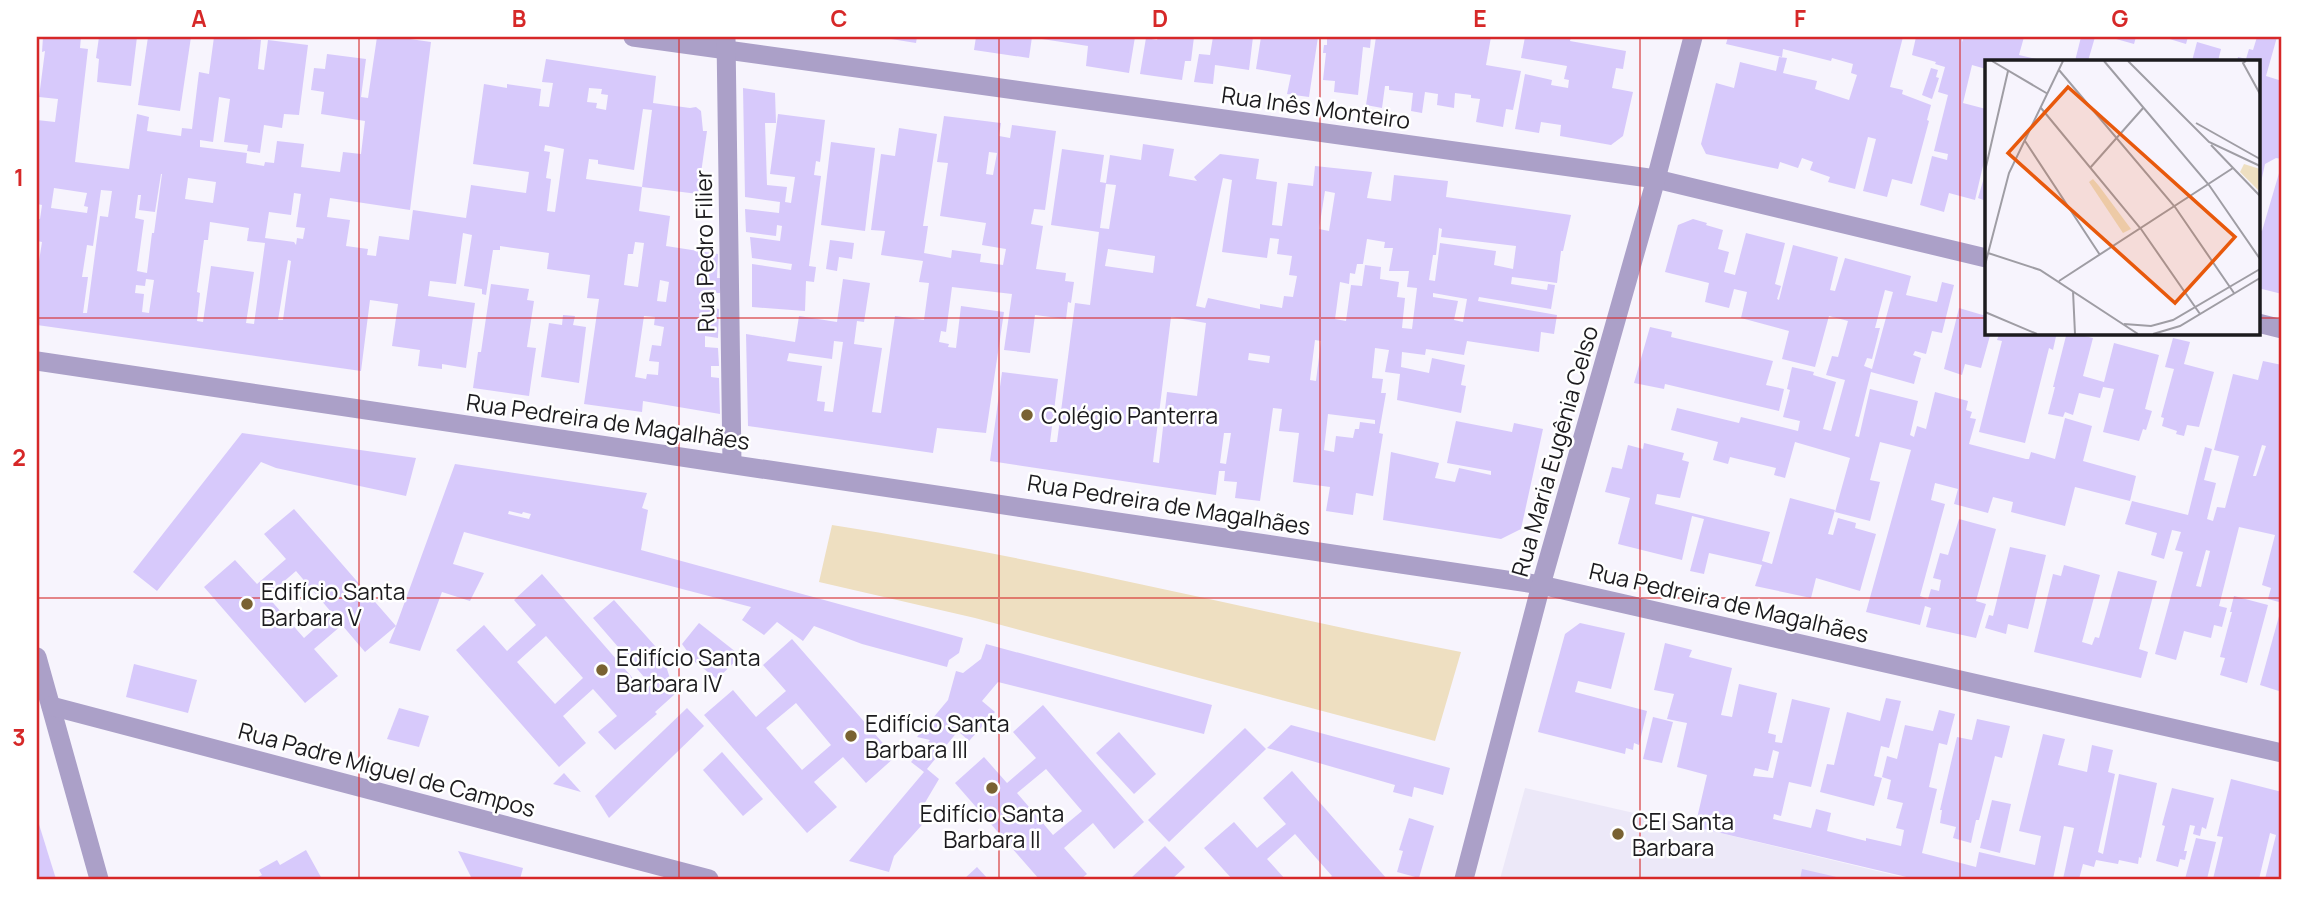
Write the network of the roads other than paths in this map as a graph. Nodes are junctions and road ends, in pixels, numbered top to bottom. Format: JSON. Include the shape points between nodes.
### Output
{"nodes":[{"id":1,"x":633,"y":37,"type":"edge"},
{"id":2,"x":1693,"y":37,"type":"edge"},
{"id":3,"x":726,"y":43,"type":"edge"},
{"id":4,"x":1656,"y":179,"type":"junction"},
{"id":5,"x":1985,"y":258,"type":"edge"},
{"id":6,"x":2260,"y":323,"type":"edge"},
{"id":7,"x":2282,"y":328,"type":"edge"},
{"id":8,"x":37,"y":361,"type":"edge"},
{"id":9,"x":732,"y":464,"type":"junction"},
{"id":10,"x":1541,"y":585,"type":"junction"},
{"id":11,"x":37,"y":657,"type":"edge"},
{"id":12,"x":51,"y":706,"type":"junction"},
{"id":13,"x":2282,"y":753,"type":"edge"},
{"id":14,"x":99,"y":879,"type":"edge"},
{"id":15,"x":709,"y":879,"type":"edge"},
{"id":16,"x":1464,"y":879,"type":"edge"}],
"edges":[{"from":1,"to":3,"type":"street","name":"Rua Inês Monteiro"},
{"from":2,"to":4,"type":"street","name":"Rua Maria Eugênia Celso"},
{"from":3,"to":4,"type":"street","name":"Rua Inês Monteiro"},
{"from":3,"to":9,"type":"street","name":"Rua Pedro Filier"},
{"from":4,"to":5,"type":"street","name":"Rua Inês Monteiro"},
{"from":4,"to":10,"type":"street","name":"Rua Maria Eugênia Celso"},
{"from":6,"to":7,"type":"street"},
{"from":8,"to":9,"type":"street","name":"Rua Pedreira de Magalhães"},
{"from":9,"to":10,"type":"street","name":"Rua Pedreira de Magalhães"},
{"from":10,"to":13,"type":"street","name":"Rua Pedreira de Magalhães"},
{"from":10,"to":16,"type":"street","name":"Rua Maria Eugênia Celso"},
{"from":11,"to":12,"type":"street"},
{"from":12,"to":14,"type":"street"},
{"from":12,"to":15,"type":"street","name":"Rua Padre Miguel de Campos"}]}
